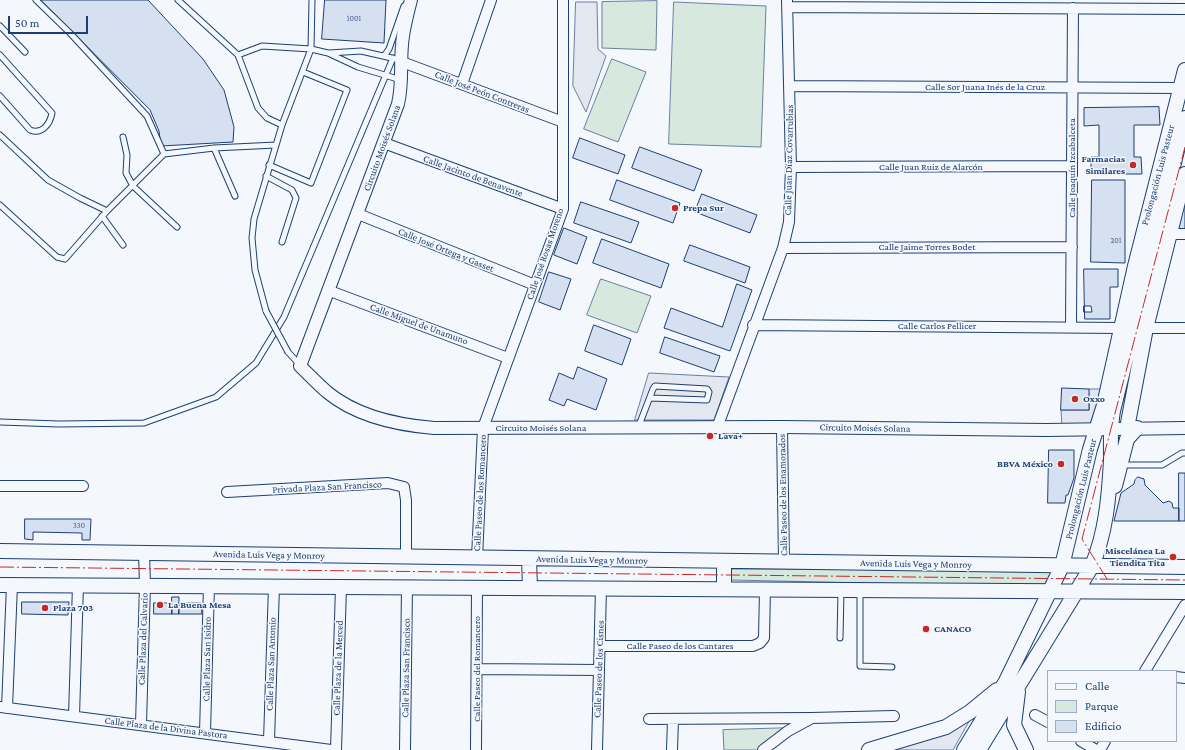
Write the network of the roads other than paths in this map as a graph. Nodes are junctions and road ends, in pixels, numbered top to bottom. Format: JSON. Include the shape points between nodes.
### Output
{"nodes":[{"id":1,"x":36,"y":0,"type":"edge"},
{"id":2,"x":178,"y":0,"type":"edge"},
{"id":3,"x":312,"y":0,"type":"edge"},
{"id":4,"x":407,"y":0,"type":"edge"},
{"id":5,"x":411,"y":0,"type":"edge"},
{"id":6,"x":491,"y":0,"type":"edge"},
{"id":7,"x":563,"y":0,"type":"edge"},
{"id":8,"x":788,"y":4,"type":"edge"},
{"id":9,"x":1028,"y":4,"type":"edge"},
{"id":10,"x":1073,"y":8,"type":"junction"},
{"id":11,"x":1185,"y":9,"type":"edge"},
{"id":12,"x":0,"y":26,"type":"edge"},
{"id":13,"x":311,"y":49,"type":"junction"},
{"id":14,"x":25,"y":52,"type":"dead end"},
{"id":15,"x":328,"y":53,"type":"junction"},
{"id":16,"x":0,"y":55,"type":"edge"},
{"id":17,"x":238,"y":55,"type":"junction"},
{"id":18,"x":384,"y":56,"type":"junction"},
{"id":19,"x":397,"y":60,"type":"junction"},
{"id":20,"x":1185,"y":70,"type":"edge"},
{"id":21,"x":303,"y":72,"type":"junction"},
{"id":22,"x":386,"y":75,"type":"junction"},
{"id":23,"x":402,"y":80,"type":"junction"},
{"id":24,"x":462,"y":84,"type":"junction"},
{"id":25,"x":790,"y":86,"type":"junction"},
{"id":26,"x":1072,"y":88,"type":"junction"},
{"id":27,"x":1180,"y":88,"type":"junction"},
{"id":28,"x":0,"y":96,"type":"edge"},
{"id":29,"x":1185,"y":118,"type":"edge"},
{"id":30,"x":563,"y":122,"type":"junction"},
{"id":31,"x":282,"y":125,"type":"junction"},
{"id":32,"x":0,"y":135,"type":"edge"},
{"id":33,"x":123,"y":137,"type":"dead end"},
{"id":34,"x":384,"y":143,"type":"junction"},
{"id":35,"x":276,"y":145,"type":"junction"},
{"id":36,"x":214,"y":148,"type":"junction"},
{"id":37,"x":164,"y":154,"type":"junction"},
{"id":38,"x":269,"y":165,"type":"junction"},
{"id":39,"x":1072,"y":166,"type":"junction"},
{"id":40,"x":791,"y":167,"type":"junction"},
{"id":41,"x":1185,"y":174,"type":"edge"},
{"id":42,"x":266,"y":176,"type":"junction"},
{"id":43,"x":133,"y":186,"type":"junction"},
{"id":44,"x":235,"y":196,"type":"dead end"},
{"id":45,"x":0,"y":206,"type":"edge"},
{"id":46,"x":563,"y":209,"type":"junction"},
{"id":47,"x":107,"y":211,"type":"junction"},
{"id":48,"x":358,"y":214,"type":"junction"},
{"id":49,"x":102,"y":216,"type":"junction"},
{"id":50,"x":177,"y":227,"type":"dead end"},
{"id":51,"x":1169,"y":234,"type":"junction"},
{"id":52,"x":1185,"y":234,"type":"edge"},
{"id":53,"x":282,"y":242,"type":"dead end"},
{"id":54,"x":122,"y":245,"type":"dead end"},
{"id":55,"x":1072,"y":247,"type":"junction"},
{"id":56,"x":783,"y":248,"type":"junction"},
{"id":57,"x":535,"y":285,"type":"junction"},
{"id":58,"x":330,"y":291,"type":"junction"},
{"id":59,"x":753,"y":325,"type":"junction"},
{"id":60,"x":1071,"y":327,"type":"junction"},
{"id":61,"x":1120,"y":328,"type":"junction"},
{"id":62,"x":1146,"y":328,"type":"junction"},
{"id":63,"x":1185,"y":328,"type":"edge"},
{"id":64,"x":508,"y":358,"type":"junction"},
{"id":65,"x":300,"y":366,"type":"junction"},
{"id":66,"x":650,"y":398,"type":"junction"},
{"id":67,"x":0,"y":422,"type":"edge"},
{"id":68,"x":782,"y":427,"type":"junction"},
{"id":69,"x":483,"y":428,"type":"junction"},
{"id":70,"x":638,"y":428,"type":"junction"},
{"id":71,"x":717,"y":428,"type":"junction"},
{"id":72,"x":1132,"y":428,"type":"junction"},
{"id":73,"x":1185,"y":428,"type":"edge"},
{"id":74,"x":1104,"y":429,"type":"junction"},
{"id":75,"x":1185,"y":453,"type":"edge"},
{"id":76,"x":1120,"y":465,"type":"junction"},
{"id":77,"x":0,"y":486,"type":"edge"},
{"id":78,"x":83,"y":486,"type":"dead end"},
{"id":79,"x":227,"y":492,"type":"dead end"},
{"id":80,"x":1106,"y":517,"type":"junction"},
{"id":81,"x":0,"y":552,"type":"edge"},
{"id":82,"x":144,"y":553,"type":"junction"},
{"id":83,"x":406,"y":557,"type":"junction"},
{"id":84,"x":477,"y":558,"type":"junction"},
{"id":85,"x":529,"y":559,"type":"junction"},
{"id":86,"x":724,"y":561,"type":"junction"},
{"id":87,"x":784,"y":562,"type":"junction"},
{"id":88,"x":1062,"y":566,"type":"junction"},
{"id":89,"x":1092,"y":566,"type":"junction"},
{"id":90,"x":1185,"y":568,"type":"edge"},
{"id":91,"x":6,"y":585,"type":"edge"},
{"id":92,"x":78,"y":585,"type":"junction"},
{"id":93,"x":145,"y":585,"type":"junction"},
{"id":94,"x":209,"y":586,"type":"junction"},
{"id":95,"x":274,"y":586,"type":"junction"},
{"id":96,"x":407,"y":586,"type":"junction"},
{"id":97,"x":341,"y":587,"type":"junction"},
{"id":98,"x":477,"y":588,"type":"junction"},
{"id":99,"x":530,"y":588,"type":"junction"},
{"id":100,"x":601,"y":588,"type":"junction"},
{"id":101,"x":724,"y":589,"type":"junction"},
{"id":102,"x":765,"y":589,"type":"junction"},
{"id":103,"x":841,"y":589,"type":"junction"},
{"id":104,"x":860,"y":589,"type":"junction"},
{"id":105,"x":1049,"y":591,"type":"junction"},
{"id":106,"x":1076,"y":591,"type":"junction"},
{"id":107,"x":1185,"y":592,"type":"edge"},
{"id":108,"x":1185,"y":605,"type":"edge"},
{"id":109,"x":840,"y":638,"type":"dead end"},
{"id":110,"x":600,"y":646,"type":"junction"},
{"id":111,"x":892,"y":667,"type":"dead end"},
{"id":112,"x":478,"y":669,"type":"junction"},
{"id":113,"x":599,"y":670,"type":"junction"},
{"id":114,"x":1146,"y":670,"type":"edge"},
{"id":115,"x":1005,"y":683,"type":"junction"},
{"id":116,"x":1020,"y":683,"type":"junction"},
{"id":117,"x":3,"y":707,"type":"edge"},
{"id":118,"x":1035,"y":715,"type":"dead end"},
{"id":119,"x":74,"y":716,"type":"junction"},
{"id":120,"x":894,"y":716,"type":"dead end"},
{"id":121,"x":811,"y":718,"type":"junction"},
{"id":122,"x":649,"y":719,"type":"dead end"},
{"id":123,"x":673,"y":719,"type":"junction"},
{"id":124,"x":1047,"y":721,"type":"edge"},
{"id":125,"x":141,"y":724,"type":"junction"},
{"id":126,"x":206,"y":733,"type":"junction"},
{"id":127,"x":269,"y":742,"type":"junction"},
{"id":128,"x":1083,"y":742,"type":"edge"},
{"id":129,"x":331,"y":750,"type":"edge"},
{"id":130,"x":336,"y":750,"type":"edge"},
{"id":131,"x":405,"y":750,"type":"edge"},
{"id":132,"x":476,"y":750,"type":"edge"},
{"id":133,"x":597,"y":750,"type":"edge"},
{"id":134,"x":672,"y":750,"type":"edge"},
{"id":135,"x":763,"y":750,"type":"edge"},
{"id":136,"x":869,"y":750,"type":"edge"},
{"id":137,"x":964,"y":750,"type":"edge"},
{"id":138,"x":979,"y":750,"type":"edge"},
{"id":139,"x":1026,"y":750,"type":"edge"},
{"id":140,"x":1096,"y":750,"type":"edge"}],
"edges":[{"from":1,"to":37,"type":"lane","via":[[147,116]]},
{"from":2,"to":17,"type":"lane"},
{"from":3,"to":13,"type":"lane"},
{"from":4,"to":18,"type":"lane","via":[[389,50]]},
{"from":5,"to":19,"type":"street","name":"Circuito Moisés Solana"},
{"from":6,"to":24,"type":"street"},
{"from":7,"to":30,"type":"street","name":"Calle José Rosas Moreno"},
{"from":8,"to":9,"type":"street"},
{"from":8,"to":25,"type":"street","name":"Calle Juan Díaz Covarrubias"},
{"from":9,"to":10,"type":"street"},
{"from":10,"to":11,"type":"street"},
{"from":10,"to":26,"type":"street","name":"Calle Joaquín Izcabalceta"},
{"from":12,"to":14,"type":"lane"},
{"from":13,"to":15,"type":"lane"},
{"from":13,"to":17,"type":"lane","via":[[262,46]]},
{"from":13,"to":21,"type":"lane"},
{"from":15,"to":18,"type":"lane","via":[[361,51]]},
{"from":15,"to":22,"type":"lane","via":[[358,67]]},
{"from":16,"to":28,"type":"lane","via":[[52,113],[49,123],[41,131],[30,130]]},
{"from":17,"to":31,"type":"lane","via":[[258,108],[267,118]]},
{"from":18,"to":19,"type":"lane"},
{"from":19,"to":22,"type":"lane"},
{"from":19,"to":23,"type":"street","name":"Circuito Moisés Solana"},
{"from":19,"to":24,"type":"street","name":"Calle José Peón Contreras"},
{"from":20,"to":27,"type":"main road","name":"Prolongación Luis Pasteur"},
{"from":21,"to":31,"type":"lane"},
{"from":21,"to":38,"type":"lane","via":[[347,90],[311,183]]},
{"from":22,"to":23,"type":"lane"},
{"from":22,"to":67,"type":"lane","via":[[284,317],[256,363],[216,397],[144,423]]},
{"from":23,"to":34,"type":"street","name":"Circuito Moisés Solana","via":[[398,104]]},
{"from":24,"to":30,"type":"street","name":"Calle José Peón Contreras"},
{"from":25,"to":26,"type":"street","name":"Calle Sor Juana Inés de la Cruz"},
{"from":25,"to":40,"type":"street","name":"Calle Juan Díaz Covarrubias"},
{"from":26,"to":27,"type":"street","name":"Calle Sor Juana Inés de la Cruz"},
{"from":26,"to":39,"type":"street","name":"Calle Joaquín Izcabalceta"},
{"from":27,"to":61,"type":"main road","name":"Prolongación Luis Pasteur"},
{"from":29,"to":74,"type":"main road","name":"Prolongación Luis Pasteur","via":[[1113,410]]},
{"from":30,"to":46,"type":"street","name":"Calle José Rosas Moreno"},
{"from":31,"to":35,"type":"lane"},
{"from":32,"to":47,"type":"lane","via":[[48,180]]},
{"from":33,"to":43,"type":"lane","via":[[127,155],[126,173]]},
{"from":34,"to":46,"type":"street","name":"Calle Jacinto de Benavente"},
{"from":34,"to":48,"type":"street","name":"Circuito Moisés Solana"},
{"from":35,"to":36,"type":"lane"},
{"from":35,"to":38,"type":"lane"},
{"from":36,"to":37,"type":"lane"},
{"from":36,"to":44,"type":"lane"},
{"from":37,"to":43,"type":"lane"},
{"from":38,"to":42,"type":"lane"},
{"from":39,"to":40,"type":"street","name":"Calle Juan Ruiz de Alarcón"},
{"from":39,"to":55,"type":"street","name":"Calle Joaquín Izcabalceta"},
{"from":40,"to":56,"type":"street","name":"Calle Juan Díaz Covarrubias","via":[[789,222]]},
{"from":41,"to":51,"type":"main road"},
{"from":42,"to":53,"type":"lane","via":[[292,190],[296,198]]},
{"from":42,"to":65,"type":"lane","bridge":true,"via":[[254,219],[252,238],[255,270],[266,311],[288,352]]},
{"from":43,"to":47,"type":"lane"},
{"from":43,"to":50,"type":"lane"},
{"from":45,"to":49,"type":"lane","via":[[57,258],[66,259]]},
{"from":46,"to":57,"type":"street","name":"Calle José Rosas Moreno"},
{"from":47,"to":49,"type":"lane"},
{"from":48,"to":57,"type":"street","name":"Calle José Ortega y Gasset"},
{"from":48,"to":58,"type":"street","name":"Circuito Moisés Solana"},
{"from":49,"to":54,"type":"lane"},
{"from":51,"to":52,"type":"street"},
{"from":51,"to":62,"type":"main road"},
{"from":55,"to":56,"type":"street","name":"Calle Jaime Torres Bodet"},
{"from":55,"to":60,"type":"street","name":"Calle Joaquín Izcabalceta"},
{"from":56,"to":59,"type":"street","name":"Calle Juan Díaz Covarrubias"},
{"from":57,"to":64,"type":"street","name":"Calle José Rosas Moreno"},
{"from":58,"to":64,"type":"street","name":"Calle Miguel de Unamuno"},
{"from":58,"to":65,"type":"street","name":"Circuito Moisés Solana"},
{"from":59,"to":60,"type":"street","name":"Calle Carlos Pellicer"},
{"from":59,"to":71,"type":"street","name":"Calle Juan Díaz Covarrubias"},
{"from":60,"to":61,"type":"street","name":"Calle Carlos Pellicer"},
{"from":61,"to":74,"type":"main road","name":"Prolongación Luis Pasteur","via":[[1104,405]]},
{"from":62,"to":63,"type":"street"},
{"from":62,"to":72,"type":"main road"},
{"from":64,"to":69,"type":"street","name":"Calle José Rosas Moreno"},
{"from":65,"to":69,"type":"street","name":"Circuito Moisés Solana","via":[[328,392],[345,403],[389,421],[434,428]]},
{"from":66,"to":66,"type":"lane","via":[[707,400],[709,392],[707,389],[655,386]]},
{"from":66,"to":70,"type":"lane"},
{"from":68,"to":71,"type":"street","name":"Circuito Moisés Solana"},
{"from":68,"to":74,"type":"street","name":"Circuito Moisés Solana"},
{"from":68,"to":87,"type":"street","name":"Calle Paseo de los Enamorados"},
{"from":69,"to":70,"type":"street","name":"Circuito Moisés Solana"},
{"from":69,"to":84,"type":"street","name":"Calle Paseo de los Romancero"},
{"from":70,"to":71,"type":"street","name":"Circuito Moisés Solana"},
{"from":72,"to":73,"type":"street","name":"Circuito Moisés Solana"},
{"from":72,"to":74,"type":"street","name":"Circuito Moisés Solana"},
{"from":72,"to":76,"type":"main road"},
{"from":74,"to":80,"type":"main road","name":"Prolongación Luis Pasteur","via":[[1111,458]]},
{"from":74,"to":88,"type":"main road","name":"Prolongación Luis Pasteur","via":[[1090,449]]},
{"from":75,"to":76,"type":"lane","via":[[1162,465]]},
{"from":76,"to":80,"type":"main road"},
{"from":77,"to":78,"type":"street"},
{"from":79,"to":83,"type":"street","name":"Privada Plaza San Francisco","via":[[388,484],[404,487]]},
{"from":80,"to":89,"type":"main road","name":"Prolongación Luis Pasteur"},
{"from":81,"to":82,"type":"main road","name":"Avenida Luis Vega y Monroy"},
{"from":82,"to":83,"type":"main road","name":"Avenida Luis Vega y Monroy"},
{"from":82,"to":93,"type":"street","name":"Calle Plaza del Calvario"},
{"from":83,"to":84,"type":"main road","name":"Avenida Luis Vega y Monroy"},
{"from":84,"to":85,"type":"main road","name":"Avenida Luis Vega y Monroy"},
{"from":85,"to":86,"type":"main road","name":"Avenida Luis Vega y Monroy"},
{"from":85,"to":99,"type":"main road"},
{"from":86,"to":87,"type":"main road","name":"Avenida Luis Vega y Monroy"},
{"from":86,"to":101,"type":"main road"},
{"from":87,"to":88,"type":"main road","name":"Avenida Luis Vega y Monroy"},
{"from":88,"to":89,"type":"main road","name":"Avenida Luis Vega y Monroy"},
{"from":88,"to":105,"type":"main road","name":"Prolongación Luis Pasteur"},
{"from":89,"to":90,"type":"main road","name":"Avenida Luis Vega y Monroy"},
{"from":89,"to":106,"type":"main road","name":"Prolongación Luis Pasteur"},
{"from":91,"to":92,"type":"main road"},
{"from":91,"to":117,"type":"street"},
{"from":92,"to":93,"type":"main road"},
{"from":92,"to":119,"type":"street"},
{"from":93,"to":94,"type":"main road"},
{"from":93,"to":125,"type":"street","name":"Calle Plaza del Calvario"},
{"from":94,"to":95,"type":"main road"},
{"from":94,"to":126,"type":"street","name":"Calle Plaza San Isidro"},
{"from":95,"to":97,"type":"main road"},
{"from":95,"to":127,"type":"street","name":"Calle Plaza San Antonio"},
{"from":96,"to":97,"type":"main road"},
{"from":96,"to":98,"type":"main road"},
{"from":96,"to":131,"type":"street","name":"Calle Plaza San Francisco"},
{"from":97,"to":130,"type":"street","name":"Calle Plaza de la Merced"},
{"from":98,"to":99,"type":"main road"},
{"from":98,"to":112,"type":"street","name":"Calle Paseo del Romancero"},
{"from":99,"to":100,"type":"main road"},
{"from":100,"to":101,"type":"main road"},
{"from":100,"to":110,"type":"street","name":"Calle Paseo de los Cisnes"},
{"from":101,"to":102,"type":"main road"},
{"from":102,"to":103,"type":"main road"},
{"from":102,"to":110,"type":"street","name":"Calle Paseo de los Cantares","via":[[764,638],[753,646]]},
{"from":103,"to":104,"type":"main road"},
{"from":103,"to":109,"type":"lane"},
{"from":104,"to":105,"type":"main road"},
{"from":104,"to":111,"type":"lane","via":[[860,666]]},
{"from":105,"to":106,"type":"main road"},
{"from":105,"to":115,"type":"main road","name":"Prolongación Luis Pasteur"},
{"from":106,"to":107,"type":"main road"},
{"from":106,"to":116,"type":"main road","name":"Prolongación Luis Pasteur"},
{"from":108,"to":114,"type":"street"},
{"from":110,"to":113,"type":"street","name":"Calle Paseo de los Cisnes"},
{"from":112,"to":113,"type":"street"},
{"from":112,"to":132,"type":"street","name":"Calle Paseo del Romancero"},
{"from":113,"to":133,"type":"street","name":"Calle Paseo de los Cisnes"},
{"from":115,"to":136,"type":"main road","via":[[970,712],[946,727]]},
{"from":115,"to":137,"type":"main road","name":"Prolongación Luis Pasteur"},
{"from":116,"to":138,"type":"main road","name":"Prolongación Luis Pasteur"},
{"from":116,"to":139,"type":"main road","via":[[1014,725]]},
{"from":117,"to":119,"type":"street","name":"Calle Plaza de la Divina Pastora"},
{"from":118,"to":124,"type":"street"},
{"from":119,"to":125,"type":"street","name":"Calle Plaza de la Divina Pastora"},
{"from":120,"to":121,"type":"street"},
{"from":121,"to":123,"type":"street"},
{"from":121,"to":135,"type":"street"},
{"from":122,"to":123,"type":"street"},
{"from":123,"to":134,"type":"street"},
{"from":125,"to":126,"type":"street","name":"Calle Plaza de la Divina Pastora"},
{"from":126,"to":127,"type":"street","name":"Calle Plaza de la Divina Pastora"},
{"from":127,"to":129,"type":"street","name":"Calle Plaza de la Divina Pastora"},
{"from":128,"to":140,"type":"street"}]}
